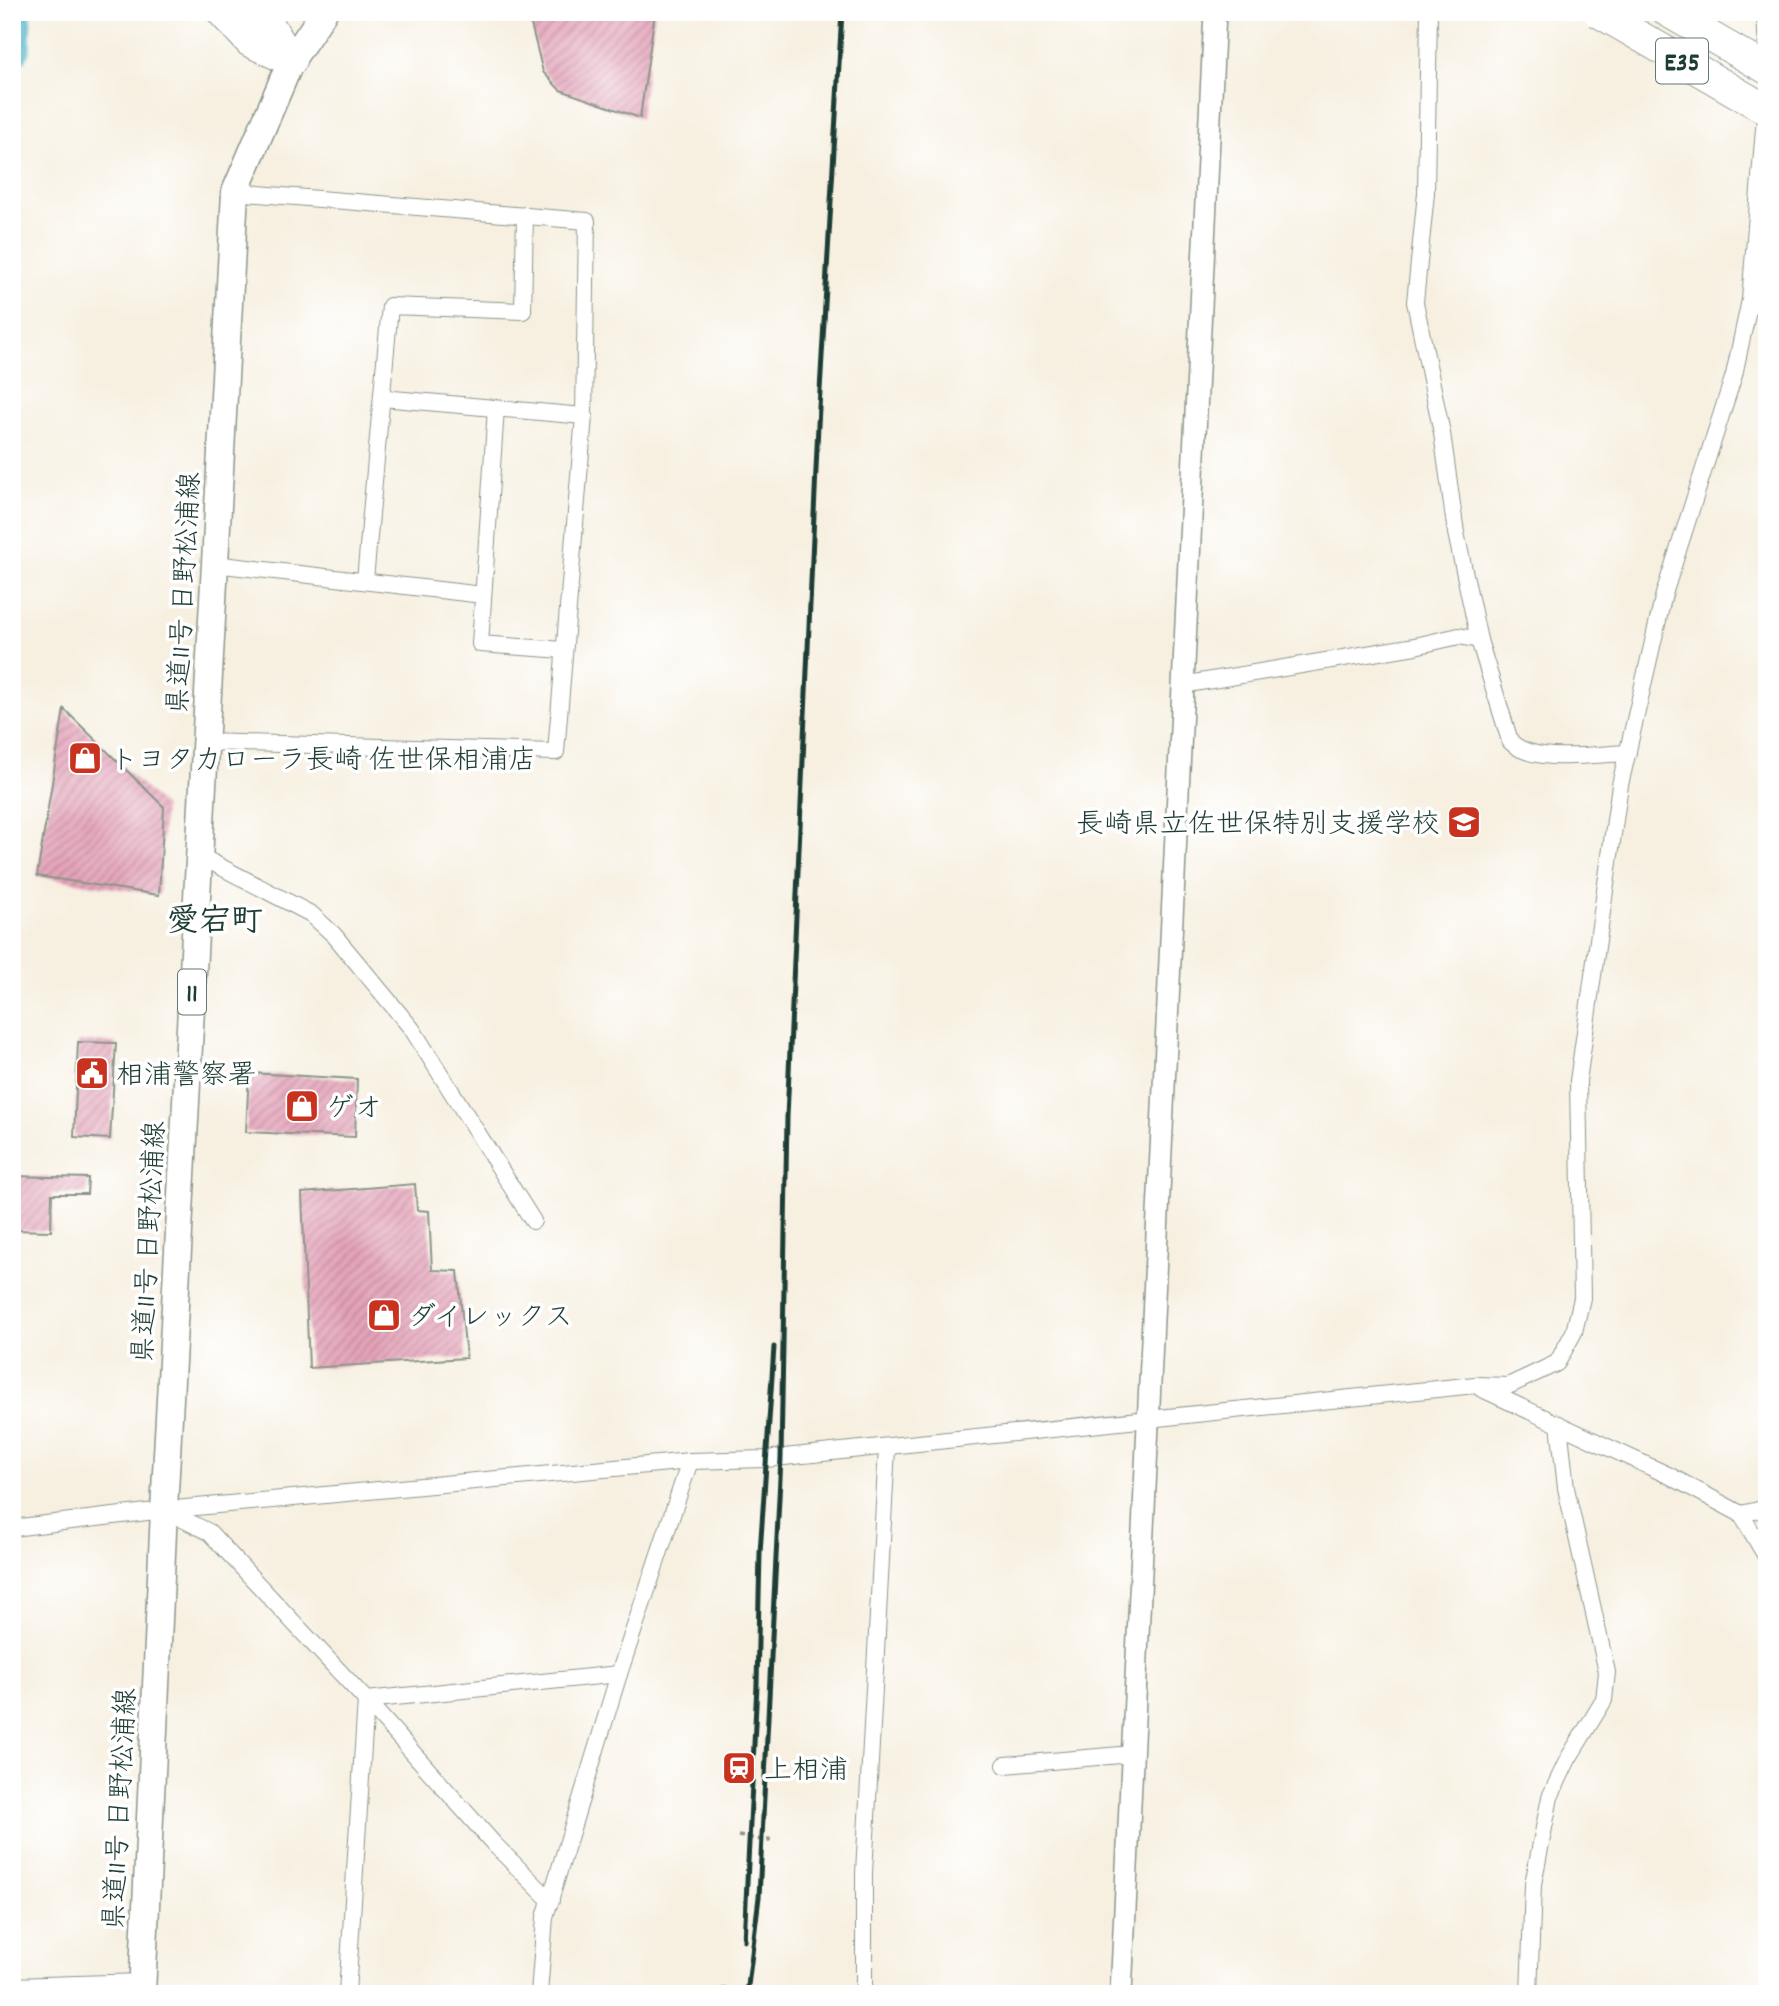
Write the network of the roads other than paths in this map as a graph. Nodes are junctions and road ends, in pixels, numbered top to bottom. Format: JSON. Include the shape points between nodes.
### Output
{"nodes":[{"id":1,"x":222,"y":12,"type":"edge"},
{"id":2,"x":256,"y":12,"type":"edge"},
{"id":3,"x":324,"y":12,"type":"edge"},
{"id":4,"x":1215,"y":12,"type":"edge"},
{"id":5,"x":1598,"y":12,"type":"edge"},
{"id":6,"x":1668,"y":12,"type":"edge"},
{"id":7,"x":1765,"y":12,"type":"edge"},
{"id":8,"x":1427,"y":15,"type":"edge"},
{"id":9,"x":1767,"y":54,"type":"edge"},
{"id":10,"x":291,"y":61,"type":"junction"},
{"id":11,"x":1767,"y":69,"type":"edge"},
{"id":12,"x":1767,"y":98,"type":"edge"},
{"id":13,"x":1767,"y":110,"type":"edge"},
{"id":14,"x":235,"y":192,"type":"junction"},
{"id":15,"x":525,"y":215,"type":"junction"},
{"id":16,"x":382,"y":398,"type":"junction"},
{"id":17,"x":496,"y":408,"type":"junction"},
{"id":18,"x":584,"y":416,"type":"junction"},
{"id":19,"x":214,"y":564,"type":"junction"},
{"id":20,"x":365,"y":580,"type":"junction"},
{"id":21,"x":483,"y":595,"type":"junction"},
{"id":22,"x":1479,"y":640,"type":"junction"},
{"id":23,"x":564,"y":650,"type":"junction"},
{"id":24,"x":1182,"y":685,"type":"junction"},
{"id":25,"x":207,"y":742,"type":"junction"},
{"id":26,"x":1628,"y":753,"type":"junction"},
{"id":27,"x":200,"y":856,"type":"junction"},
{"id":28,"x":533,"y":1221,"type":"dead end"},
{"id":29,"x":1475,"y":1385,"type":"junction"},
{"id":30,"x":1146,"y":1419,"type":"junction"},
{"id":31,"x":1559,"y":1424,"type":"junction"},
{"id":32,"x":887,"y":1448,"type":"junction"},
{"id":33,"x":690,"y":1461,"type":"junction"},
{"id":34,"x":1767,"y":1508,"type":"edge"},
{"id":35,"x":164,"y":1510,"type":"junction"},
{"id":36,"x":1741,"y":1514,"type":"junction"},
{"id":37,"x":12,"y":1528,"type":"edge"},
{"id":38,"x":1767,"y":1558,"type":"edge"},
{"id":39,"x":619,"y":1674,"type":"junction"},
{"id":40,"x":366,"y":1700,"type":"junction"},
{"id":41,"x":1132,"y":1754,"type":"junction"},
{"id":42,"x":1004,"y":1765,"type":"dead end"},
{"id":43,"x":551,"y":1901,"type":"junction"},
{"id":44,"x":12,"y":1986,"type":"edge"},
{"id":45,"x":142,"y":1988,"type":"edge"},
{"id":46,"x":347,"y":1994,"type":"edge"},
{"id":47,"x":539,"y":1994,"type":"edge"},
{"id":48,"x":864,"y":1994,"type":"edge"},
{"id":49,"x":1121,"y":1994,"type":"edge"},
{"id":50,"x":1529,"y":1994,"type":"edge"}],
"edges":[{"from":1,"to":10,"type":"highway","via":[[250,42]]},
{"from":2,"to":10,"type":"highway","via":[[269,24]]},
{"from":3,"to":10,"type":"main road","name":"県道11号 日野松浦線","number":"11"},
{"from":4,"to":24,"type":"street"},
{"from":5,"to":13,"type":"highway","number":"E35","bridge":true},
{"from":6,"to":11,"type":"highway","number":"E35"},
{"from":7,"to":9,"type":"street"},
{"from":8,"to":22,"type":"street","via":[[1426,193],[1415,302]]},
{"from":10,"to":14,"type":"main road","name":"県道11号 日野松浦線","number":"11"},
{"from":12,"to":26,"type":"street","via":[[1748,312],[1734,374],[1664,594]]},
{"from":14,"to":15,"type":"street"},
{"from":14,"to":19,"type":"main road","name":"県道11号 日野松浦線","number":"11"},
{"from":15,"to":16,"type":"street","via":[[523,311],[390,306]]},
{"from":15,"to":18,"type":"street","via":[[587,220]]},
{"from":16,"to":17,"type":"street"},
{"from":16,"to":20,"type":"street"},
{"from":17,"to":18,"type":"street"},
{"from":17,"to":21,"type":"street"},
{"from":18,"to":23,"type":"street"},
{"from":19,"to":20,"type":"street"},
{"from":19,"to":25,"type":"main road","name":"県道11号 日野松浦線","number":"11"},
{"from":20,"to":21,"type":"street"},
{"from":21,"to":23,"type":"street","via":[[480,644]]},
{"from":22,"to":24,"type":"street","via":[[1459,636]]},
{"from":22,"to":26,"type":"street","via":[[1510,741],[1519,751],[1535,756]]},
{"from":23,"to":25,"type":"street","via":[[556,752]]},
{"from":24,"to":30,"type":"street"},
{"from":25,"to":27,"type":"main road","name":"県道11号 日野松浦線","number":"11"},
{"from":26,"to":29,"type":"street","via":[[1578,1082],[1582,1298],[1574,1332],[1557,1363],[1508,1386]]},
{"from":27,"to":28,"type":"street","via":[[312,914],[334,935],[412,1029]]},
{"from":27,"to":35,"type":"main road","name":"県道11号 日野松浦線","number":"11"},
{"from":29,"to":30,"type":"street"},
{"from":29,"to":31,"type":"street"},
{"from":30,"to":32,"type":"street"},
{"from":30,"to":41,"type":"street"},
{"from":31,"to":36,"type":"street"},
{"from":31,"to":50,"type":"street","via":[[1566,1488],[1607,1672],[1604,1700],[1550,1797],[1533,1885]]},
{"from":32,"to":33,"type":"street"},
{"from":32,"to":48,"type":"street","via":[[864,1873]]},
{"from":33,"to":35,"type":"street"},
{"from":33,"to":39,"type":"street"},
{"from":34,"to":36,"type":"street"},
{"from":35,"to":37,"type":"street"},
{"from":35,"to":40,"type":"street","via":[[209,1532]]},
{"from":35,"to":45,"type":"main road","name":"県道11号 日野松浦線","number":"11"},
{"from":36,"to":38,"type":"street"},
{"from":39,"to":40,"type":"street"},
{"from":39,"to":43,"type":"street"},
{"from":40,"to":43,"type":"street"},
{"from":40,"to":46,"type":"street"},
{"from":41,"to":42,"type":"street"},
{"from":41,"to":49,"type":"street"},
{"from":43,"to":47,"type":"street","via":[[545,1917]]},
{"from":44,"to":45,"type":"street"}]}
